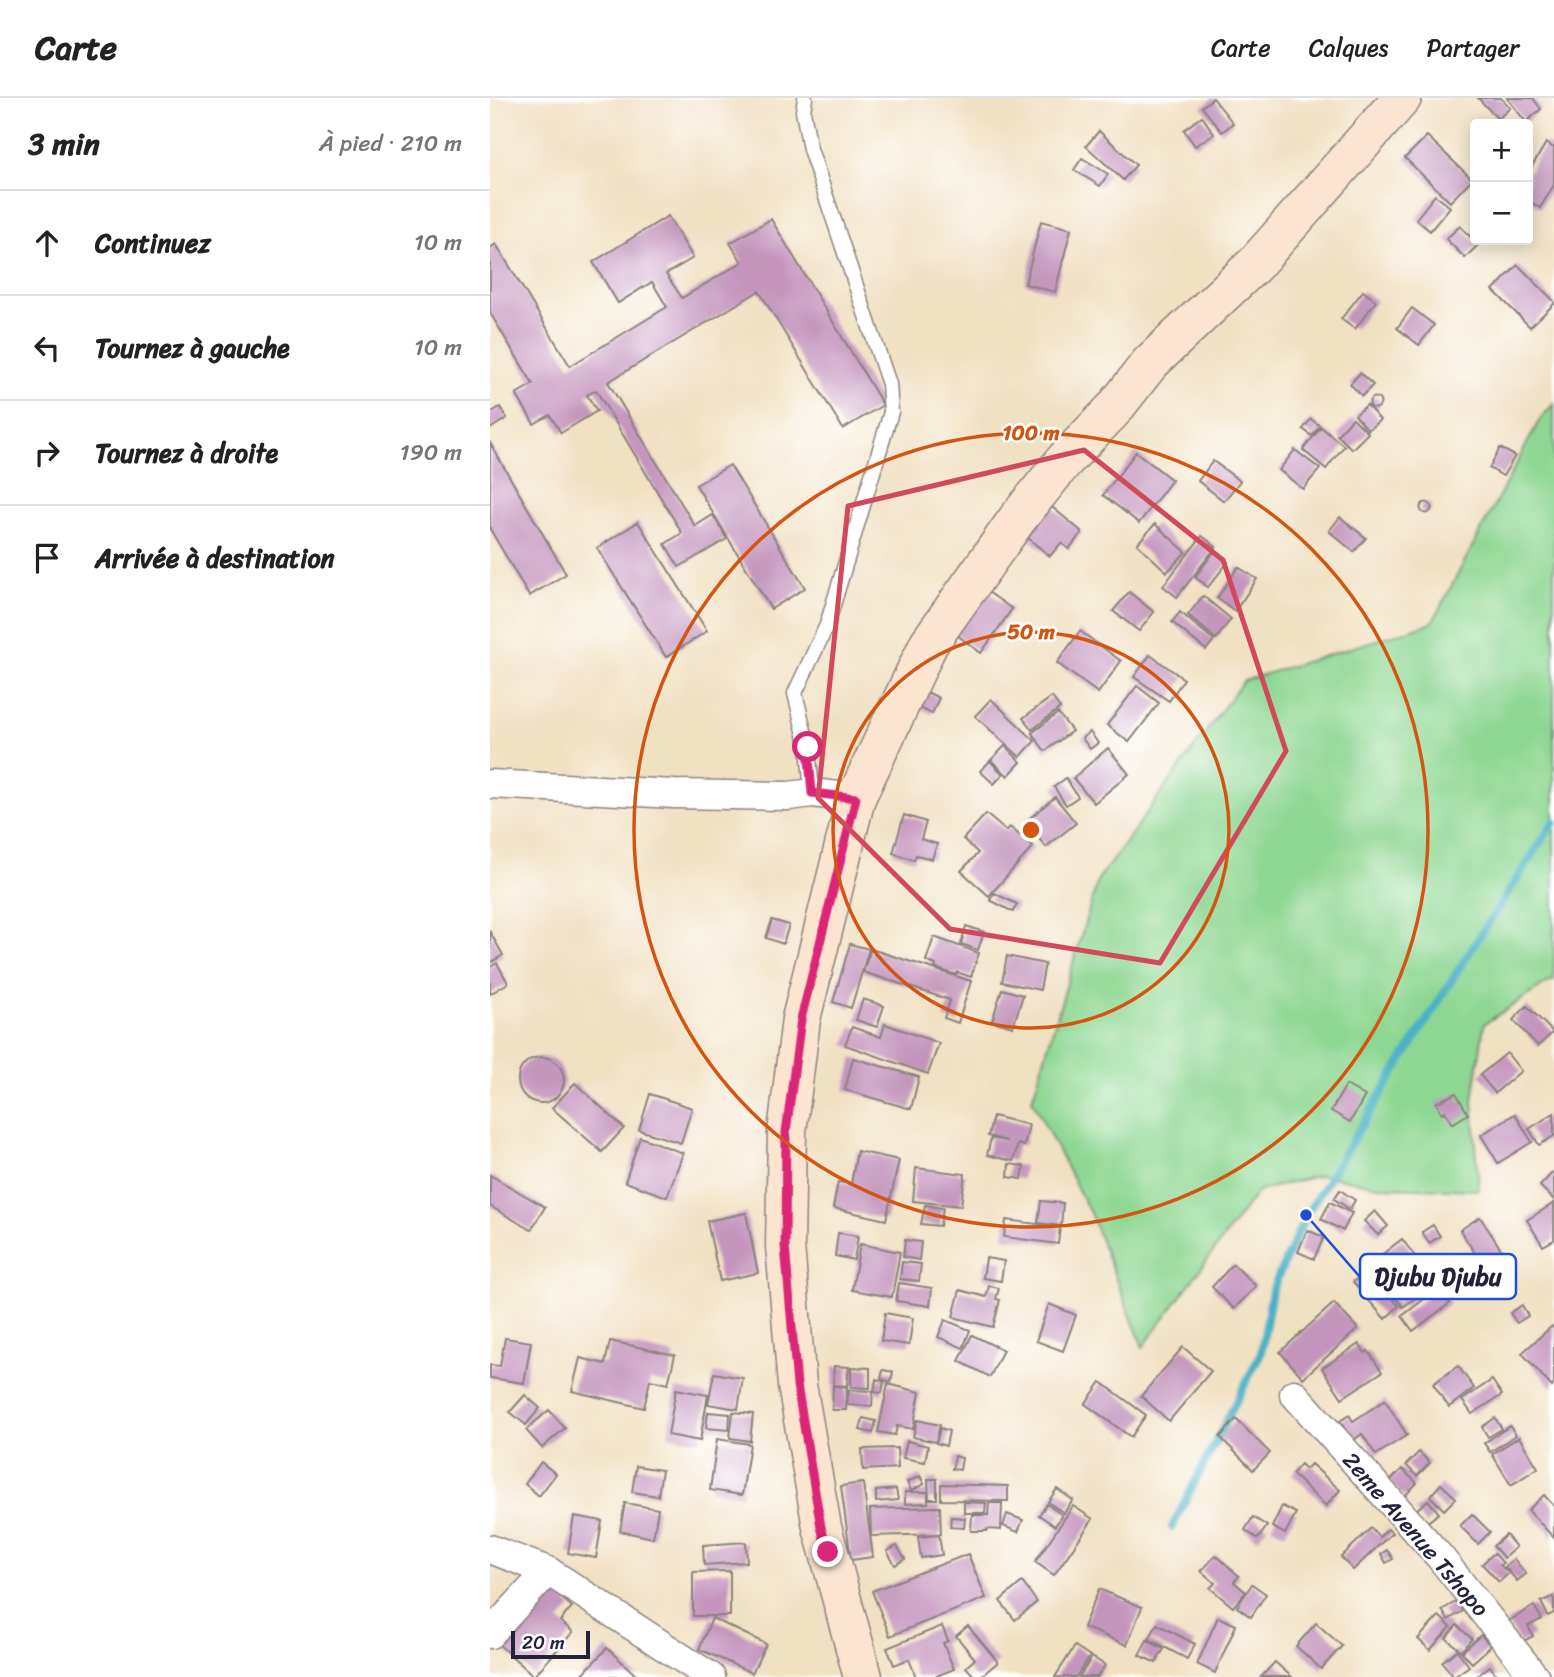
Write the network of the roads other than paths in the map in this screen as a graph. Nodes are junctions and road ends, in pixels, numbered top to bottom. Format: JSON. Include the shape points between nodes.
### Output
{"nodes":[{"id":1,"x":806,"y":98,"type":"edge"},
{"id":2,"x":1402,"y":98,"type":"edge"},
{"id":3,"x":490,"y":784,"type":"edge"},
{"id":4,"x":812,"y":793,"type":"junction"},
{"id":5,"x":856,"y":798,"type":"junction"},
{"id":6,"x":1294,"y":1394,"type":"dead end"},
{"id":7,"x":490,"y":1549,"type":"edge"},
{"id":8,"x":548,"y":1572,"type":"junction"},
{"id":9,"x":490,"y":1634,"type":"edge"},
{"id":10,"x":711,"y":1677,"type":"edge"},
{"id":11,"x":863,"y":1677,"type":"edge"},
{"id":12,"x":1535,"y":1677,"type":"edge"}],
"edges":[{"from":1,"to":4,"type":"lane","via":[[803,111],[810,149],[889,384],[891,412],[827,625],[795,694],[808,747]]},
{"from":2,"to":5,"type":"street","via":[[1254,265],[1150,363],[1018,518],[929,643]]},
{"from":3,"to":4,"type":"street","via":[[686,795]]},
{"from":4,"to":5,"type":"street"},
{"from":5,"to":11,"type":"street","via":[[801,1019],[786,1132],[785,1246],[797,1385],[821,1527]]},
{"from":6,"to":12,"type":"street","name":"2eme Avenue Tshopo","via":[[1440,1557]]},
{"from":7,"to":8,"type":"street"},
{"from":8,"to":9,"type":"street"},
{"from":8,"to":10,"type":"street"}]}
